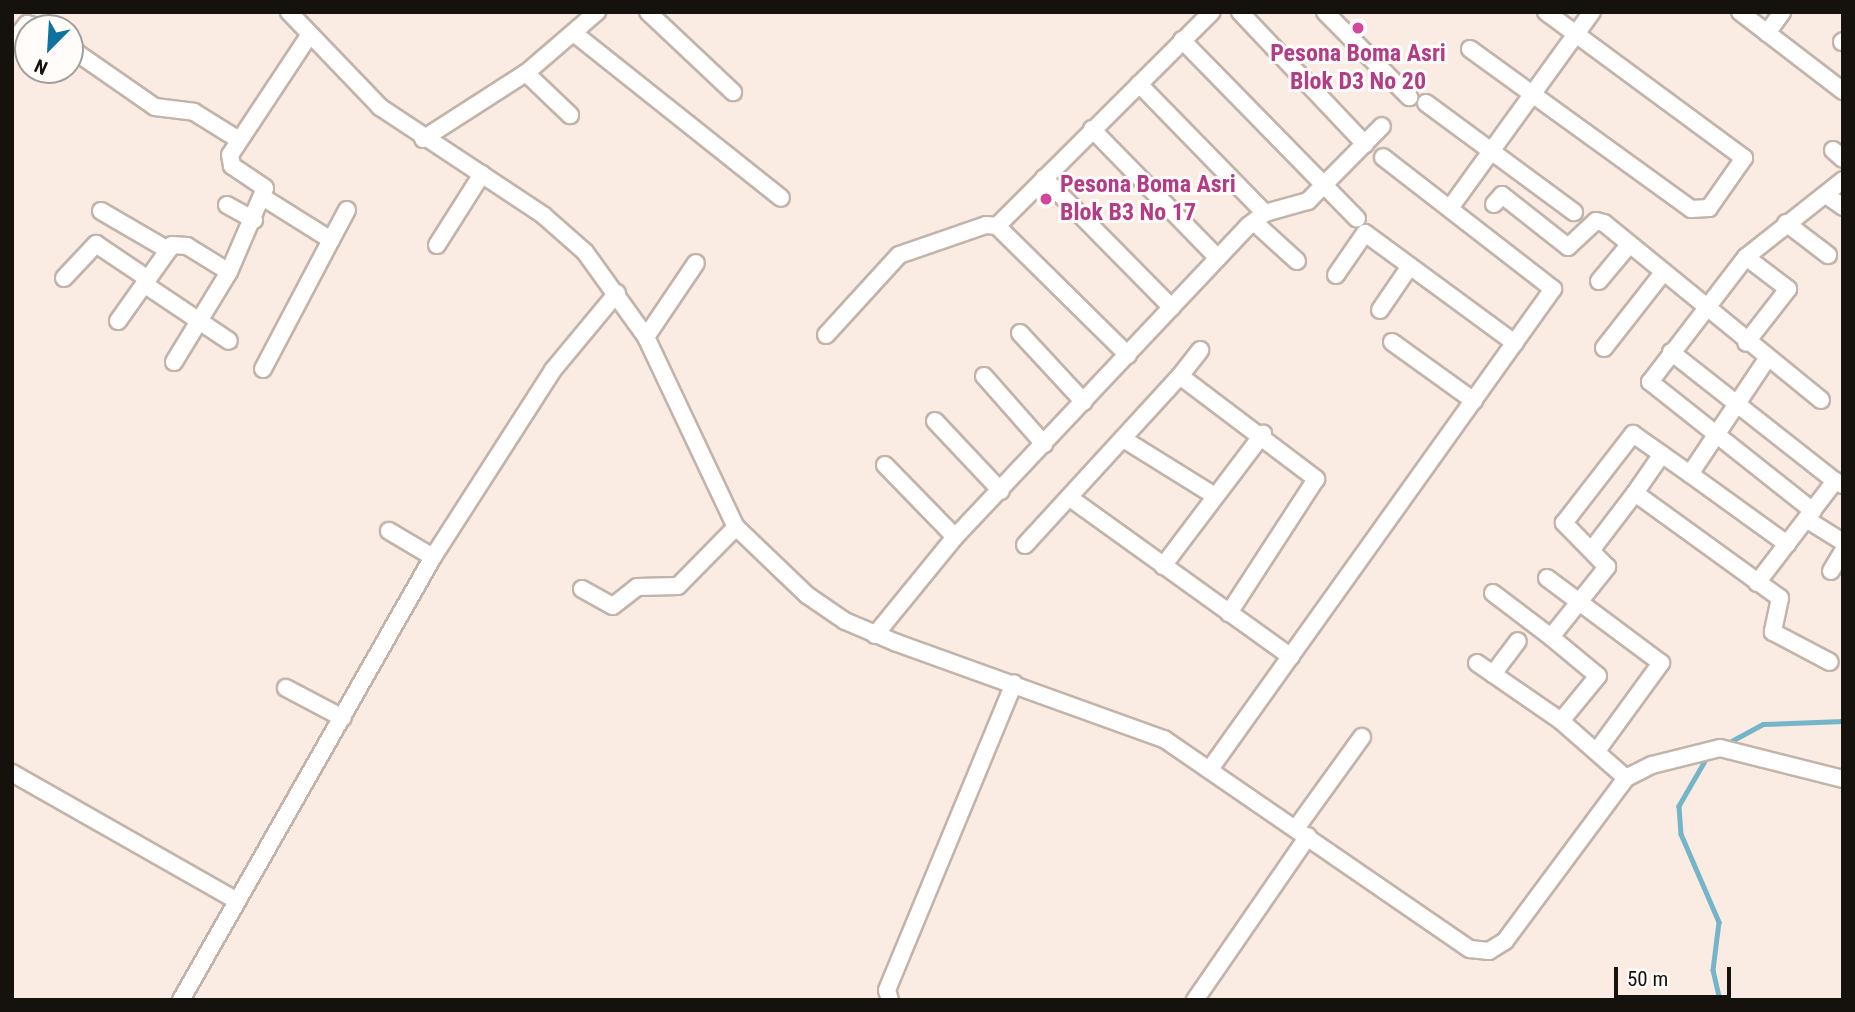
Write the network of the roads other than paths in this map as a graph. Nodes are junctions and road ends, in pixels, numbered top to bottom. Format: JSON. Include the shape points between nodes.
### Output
{"nodes":[{"id":1,"x":289,"y":12,"type":"edge"},
{"id":2,"x":597,"y":12,"type":"edge"},
{"id":3,"x":648,"y":12,"type":"edge"},
{"id":4,"x":1212,"y":12,"type":"edge"},
{"id":5,"x":1240,"y":12,"type":"edge"},
{"id":6,"x":1325,"y":12,"type":"edge"},
{"id":7,"x":1546,"y":12,"type":"edge"},
{"id":8,"x":1592,"y":12,"type":"edge"},
{"id":9,"x":1740,"y":12,"type":"edge"},
{"id":10,"x":1782,"y":12,"type":"edge"},
{"id":11,"x":1767,"y":33,"type":"junction"},
{"id":12,"x":310,"y":34,"type":"junction"},
{"id":13,"x":575,"y":34,"type":"junction"},
{"id":14,"x":1577,"y":34,"type":"junction"},
{"id":15,"x":1182,"y":40,"type":"junction"},
{"id":16,"x":1470,"y":49,"type":"dead end"},
{"id":17,"x":84,"y":58,"type":"edge"},
{"id":18,"x":526,"y":73,"type":"junction"},
{"id":19,"x":1139,"y":84,"type":"junction"},
{"id":20,"x":1843,"y":91,"type":"edge"},
{"id":21,"x":733,"y":92,"type":"dead end"},
{"id":22,"x":1534,"y":94,"type":"junction"},
{"id":23,"x":1409,"y":97,"type":"dead end"},
{"id":24,"x":1426,"y":103,"type":"dead end"},
{"id":25,"x":570,"y":115,"type":"dead end"},
{"id":26,"x":1382,"y":126,"type":"dead end"},
{"id":27,"x":1092,"y":129,"type":"junction"},
{"id":28,"x":423,"y":139,"type":"junction"},
{"id":29,"x":239,"y":140,"type":"junction"},
{"id":30,"x":1365,"y":144,"type":"junction"},
{"id":31,"x":1493,"y":151,"type":"junction"},
{"id":32,"x":1383,"y":158,"type":"dead end"},
{"id":33,"x":482,"y":174,"type":"junction"},
{"id":34,"x":1044,"y":178,"type":"junction"},
{"id":35,"x":1843,"y":180,"type":"edge"},
{"id":36,"x":1324,"y":186,"type":"junction"},
{"id":37,"x":1503,"y":195,"type":"dead end"},
{"id":38,"x":1826,"y":195,"type":"junction"},
{"id":39,"x":264,"y":198,"type":"junction"},
{"id":40,"x":781,"y":198,"type":"dead end"},
{"id":41,"x":227,"y":205,"type":"dead end"},
{"id":42,"x":1843,"y":207,"type":"edge"},
{"id":43,"x":1450,"y":208,"type":"junction"},
{"id":44,"x":347,"y":210,"type":"dead end"},
{"id":45,"x":101,"y":211,"type":"dead end"},
{"id":46,"x":1574,"y":212,"type":"dead end"},
{"id":47,"x":1260,"y":217,"type":"junction"},
{"id":48,"x":1357,"y":219,"type":"dead end"},
{"id":49,"x":254,"y":220,"type":"junction"},
{"id":50,"x":1786,"y":223,"type":"junction"},
{"id":51,"x":997,"y":226,"type":"junction"},
{"id":52,"x":331,"y":240,"type":"junction"},
{"id":53,"x":437,"y":245,"type":"dead end"},
{"id":54,"x":1629,"y":245,"type":"junction"},
{"id":55,"x":168,"y":250,"type":"junction"},
{"id":56,"x":1828,"y":255,"type":"dead end"},
{"id":57,"x":1746,"y":257,"type":"junction"},
{"id":58,"x":1218,"y":258,"type":"junction"},
{"id":59,"x":1297,"y":261,"type":"dead end"},
{"id":60,"x":696,"y":263,"type":"dead end"},
{"id":61,"x":1410,"y":266,"type":"junction"},
{"id":62,"x":229,"y":272,"type":"junction"},
{"id":63,"x":1662,"y":274,"type":"junction"},
{"id":64,"x":1336,"y":275,"type":"dead end"},
{"id":65,"x":64,"y":278,"type":"dead end"},
{"id":66,"x":146,"y":281,"type":"junction"},
{"id":67,"x":1599,"y":281,"type":"dead end"},
{"id":68,"x":617,"y":293,"type":"junction"},
{"id":69,"x":1172,"y":308,"type":"junction"},
{"id":70,"x":1380,"y":310,"type":"dead end"},
{"id":71,"x":1704,"y":311,"type":"junction"},
{"id":72,"x":200,"y":320,"type":"junction"},
{"id":73,"x":118,"y":321,"type":"dead end"},
{"id":74,"x":1020,"y":333,"type":"dead end"},
{"id":75,"x":826,"y":335,"type":"dead end"},
{"id":76,"x":646,"y":337,"type":"junction"},
{"id":77,"x":229,"y":341,"type":"dead end"},
{"id":78,"x":1392,"y":342,"type":"dead end"},
{"id":79,"x":1516,"y":343,"type":"junction"},
{"id":80,"x":1746,"y":343,"type":"junction"},
{"id":81,"x":1604,"y":348,"type":"dead end"},
{"id":82,"x":1200,"y":350,"type":"dead end"},
{"id":83,"x":1671,"y":352,"type":"junction"},
{"id":84,"x":1128,"y":355,"type":"junction"},
{"id":85,"x":1767,"y":359,"type":"junction"},
{"id":86,"x":174,"y":362,"type":"dead end"},
{"id":87,"x":263,"y":369,"type":"dead end"},
{"id":88,"x":984,"y":376,"type":"dead end"},
{"id":89,"x":1181,"y":376,"type":"junction"},
{"id":90,"x":1821,"y":400,"type":"dead end"},
{"id":91,"x":1474,"y":401,"type":"junction"},
{"id":92,"x":1084,"y":402,"type":"junction"},
{"id":93,"x":1738,"y":405,"type":"junction"},
{"id":94,"x":935,"y":421,"type":"dead end"},
{"id":95,"x":1263,"y":434,"type":"junction"},
{"id":96,"x":1714,"y":439,"type":"junction"},
{"id":97,"x":1125,"y":440,"type":"junction"},
{"id":98,"x":1044,"y":444,"type":"junction"},
{"id":99,"x":1662,"y":454,"type":"junction"},
{"id":100,"x":884,"y":465,"type":"dead end"},
{"id":101,"x":1690,"y":474,"type":"junction"},
{"id":102,"x":1839,"y":483,"type":"edge"},
{"id":103,"x":1001,"y":491,"type":"junction"},
{"id":104,"x":1635,"y":493,"type":"junction"},
{"id":105,"x":1215,"y":496,"type":"junction"},
{"id":106,"x":1070,"y":498,"type":"junction"},
{"id":107,"x":1810,"y":515,"type":"junction"},
{"id":108,"x":736,"y":527,"type":"junction"},
{"id":109,"x":389,"y":531,"type":"dead end"},
{"id":110,"x":955,"y":537,"type":"junction"},
{"id":111,"x":1843,"y":542,"type":"edge"},
{"id":112,"x":1787,"y":544,"type":"junction"},
{"id":113,"x":1025,"y":545,"type":"dead end"},
{"id":114,"x":1593,"y":548,"type":"junction"},
{"id":115,"x":1843,"y":551,"type":"edge"},
{"id":116,"x":433,"y":557,"type":"junction"},
{"id":117,"x":1163,"y":566,"type":"junction"},
{"id":118,"x":1831,"y":571,"type":"dead end"},
{"id":119,"x":1547,"y":578,"type":"dead end"},
{"id":120,"x":1757,"y":583,"type":"junction"},
{"id":121,"x":582,"y":589,"type":"dead end"},
{"id":122,"x":1493,"y":593,"type":"dead end"},
{"id":123,"x":1580,"y":600,"type":"junction"},
{"id":124,"x":1229,"y":613,"type":"junction"},
{"id":125,"x":875,"y":635,"type":"junction"},
{"id":126,"x":1550,"y":637,"type":"junction"},
{"id":127,"x":1518,"y":641,"type":"dead end"},
{"id":128,"x":1291,"y":657,"type":"junction"},
{"id":129,"x":1830,"y":662,"type":"dead end"},
{"id":130,"x":1477,"y":663,"type":"dead end"},
{"id":131,"x":1493,"y":674,"type":"junction"},
{"id":132,"x":1021,"y":686,"type":"junction"},
{"id":133,"x":286,"y":688,"type":"dead end"},
{"id":134,"x":343,"y":718,"type":"junction"},
{"id":135,"x":1561,"y":721,"type":"junction"},
{"id":136,"x":1362,"y":737,"type":"dead end"},
{"id":137,"x":1599,"y":748,"type":"junction"},
{"id":138,"x":1210,"y":769,"type":"junction"},
{"id":139,"x":12,"y":773,"type":"edge"},
{"id":140,"x":1626,"y":778,"type":"junction"},
{"id":141,"x":1843,"y":779,"type":"edge"},
{"id":142,"x":1302,"y":831,"type":"junction"},
{"id":143,"x":236,"y":900,"type":"junction"},
{"id":144,"x":181,"y":1000,"type":"edge"},
{"id":145,"x":890,"y":1000,"type":"edge"},
{"id":146,"x":1195,"y":1000,"type":"edge"}],
"edges":[{"from":1,"to":12,"type":"street"},
{"from":2,"to":13,"type":"street"},
{"from":3,"to":21,"type":"street"},
{"from":4,"to":15,"type":"street"},
{"from":5,"to":30,"type":"street"},
{"from":6,"to":23,"type":"street"},
{"from":7,"to":14,"type":"street"},
{"from":8,"to":14,"type":"street"},
{"from":9,"to":11,"type":"street"},
{"from":10,"to":11,"type":"street"},
{"from":11,"to":20,"type":"street"},
{"from":12,"to":28,"type":"street","via":[[360,89]]},
{"from":12,"to":29,"type":"street"},
{"from":13,"to":18,"type":"street"},
{"from":13,"to":40,"type":"street"},
{"from":14,"to":22,"type":"street"},
{"from":14,"to":22,"type":"street","via":[[1744,158],[1742,167],[1709,208],[1691,209]]},
{"from":15,"to":19,"type":"street"},
{"from":15,"to":36,"type":"street"},
{"from":16,"to":22,"type":"street"},
{"from":17,"to":29,"type":"street","via":[[155,107],[194,112]]},
{"from":18,"to":25,"type":"street"},
{"from":18,"to":28,"type":"street"},
{"from":19,"to":27,"type":"street"},
{"from":19,"to":47,"type":"street"},
{"from":22,"to":31,"type":"street"},
{"from":24,"to":31,"type":"street"},
{"from":26,"to":30,"type":"street"},
{"from":27,"to":34,"type":"street"},
{"from":27,"to":58,"type":"street"},
{"from":28,"to":33,"type":"street"},
{"from":29,"to":39,"type":"street","via":[[231,163],[264,185]]},
{"from":30,"to":36,"type":"street"},
{"from":31,"to":43,"type":"street"},
{"from":31,"to":46,"type":"street"},
{"from":32,"to":43,"type":"street"},
{"from":33,"to":53,"type":"street"},
{"from":33,"to":68,"type":"street","via":[[543,215]]},
{"from":34,"to":51,"type":"street"},
{"from":34,"to":69,"type":"street"},
{"from":35,"to":38,"type":"street"},
{"from":36,"to":47,"type":"street","via":[[1308,201]]},
{"from":36,"to":48,"type":"street"},
{"from":37,"to":54,"type":"street","via":[[1568,247],[1600,221]]},
{"from":38,"to":42,"type":"street"},
{"from":38,"to":50,"type":"street"},
{"from":39,"to":49,"type":"street"},
{"from":39,"to":52,"type":"street"},
{"from":41,"to":49,"type":"street"},
{"from":43,"to":79,"type":"street","via":[[1552,285]]},
{"from":44,"to":52,"type":"street"},
{"from":45,"to":55,"type":"street"},
{"from":47,"to":58,"type":"street"},
{"from":47,"to":59,"type":"street"},
{"from":49,"to":62,"type":"street"},
{"from":50,"to":56,"type":"street"},
{"from":50,"to":57,"type":"street"},
{"from":51,"to":75,"type":"street","via":[[899,255]]},
{"from":51,"to":84,"type":"street"},
{"from":52,"to":87,"type":"street"},
{"from":54,"to":63,"type":"street"},
{"from":54,"to":67,"type":"street"},
{"from":55,"to":62,"type":"street","via":[[180,243]]},
{"from":55,"to":66,"type":"street"},
{"from":57,"to":71,"type":"street"},
{"from":57,"to":80,"type":"street","via":[[1788,289]]},
{"from":58,"to":69,"type":"street"},
{"from":60,"to":76,"type":"street"},
{"from":61,"to":64,"type":"street","via":[[1366,233]]},
{"from":61,"to":70,"type":"street"},
{"from":61,"to":79,"type":"street"},
{"from":62,"to":72,"type":"street"},
{"from":63,"to":71,"type":"street"},
{"from":63,"to":81,"type":"street"},
{"from":65,"to":66,"type":"street","via":[[96,244]]},
{"from":66,"to":72,"type":"street"},
{"from":66,"to":73,"type":"street"},
{"from":68,"to":76,"type":"street"},
{"from":68,"to":116,"type":"street","via":[[553,370]]},
{"from":69,"to":84,"type":"street"},
{"from":71,"to":80,"type":"street"},
{"from":71,"to":83,"type":"street"},
{"from":72,"to":77,"type":"street"},
{"from":72,"to":86,"type":"street"},
{"from":74,"to":92,"type":"street"},
{"from":76,"to":108,"type":"street"},
{"from":78,"to":91,"type":"street"},
{"from":79,"to":91,"type":"street"},
{"from":80,"to":85,"type":"street"},
{"from":82,"to":89,"type":"street"},
{"from":83,"to":93,"type":"street"},
{"from":83,"to":96,"type":"street","via":[[1651,389]]},
{"from":84,"to":92,"type":"street"},
{"from":85,"to":90,"type":"street"},
{"from":85,"to":93,"type":"street"},
{"from":88,"to":98,"type":"street"},
{"from":89,"to":95,"type":"street"},
{"from":89,"to":97,"type":"street"},
{"from":91,"to":128,"type":"street"},
{"from":92,"to":98,"type":"street"},
{"from":93,"to":96,"type":"street"},
{"from":93,"to":102,"type":"street"},
{"from":94,"to":103,"type":"street"},
{"from":95,"to":105,"type":"street"},
{"from":95,"to":124,"type":"street","via":[[1316,483]]},
{"from":96,"to":101,"type":"street"},
{"from":96,"to":107,"type":"street"},
{"from":97,"to":105,"type":"street"},
{"from":97,"to":106,"type":"street"},
{"from":98,"to":103,"type":"street"},
{"from":99,"to":101,"type":"street"},
{"from":99,"to":104,"type":"street"},
{"from":99,"to":114,"type":"street","via":[[1633,434],[1565,519],[1564,526]]},
{"from":100,"to":110,"type":"street"},
{"from":101,"to":112,"type":"street"},
{"from":102,"to":107,"type":"street"},
{"from":103,"to":110,"type":"street"},
{"from":104,"to":114,"type":"street"},
{"from":104,"to":120,"type":"street"},
{"from":105,"to":117,"type":"street"},
{"from":106,"to":113,"type":"street"},
{"from":106,"to":117,"type":"street"},
{"from":107,"to":111,"type":"street"},
{"from":107,"to":112,"type":"street"},
{"from":108,"to":121,"type":"street","via":[[678,586],[637,587],[613,606]]},
{"from":108,"to":125,"type":"street","via":[[826,610]]},
{"from":109,"to":116,"type":"street"},
{"from":110,"to":125,"type":"street"},
{"from":112,"to":120,"type":"street"},
{"from":114,"to":123,"type":"street","via":[[1607,567]]},
{"from":115,"to":118,"type":"street"},
{"from":116,"to":134,"type":"street"},
{"from":117,"to":124,"type":"street"},
{"from":119,"to":123,"type":"street"},
{"from":120,"to":129,"type":"street","via":[[1782,601],[1773,632]]},
{"from":122,"to":126,"type":"street"},
{"from":123,"to":126,"type":"street"},
{"from":123,"to":137,"type":"street","via":[[1661,663]]},
{"from":124,"to":128,"type":"street"},
{"from":125,"to":132,"type":"street"},
{"from":126,"to":135,"type":"street","via":[[1598,676]]},
{"from":127,"to":131,"type":"street"},
{"from":128,"to":138,"type":"street"},
{"from":130,"to":131,"type":"street"},
{"from":131,"to":135,"type":"street"},
{"from":132,"to":138,"type":"street","via":[[1164,739]]},
{"from":132,"to":145,"type":"street","via":[[887,990]]},
{"from":133,"to":134,"type":"street"},
{"from":134,"to":143,"type":"street"},
{"from":135,"to":137,"type":"street"},
{"from":136,"to":142,"type":"street"},
{"from":137,"to":140,"type":"street"},
{"from":138,"to":142,"type":"street"},
{"from":139,"to":143,"type":"street"},
{"from":140,"to":141,"type":"street","via":[[1691,754],[1743,751]]},
{"from":140,"to":142,"type":"street","via":[[1505,941],[1489,951],[1463,945]]},
{"from":142,"to":146,"type":"street"},
{"from":143,"to":144,"type":"street"}]}
